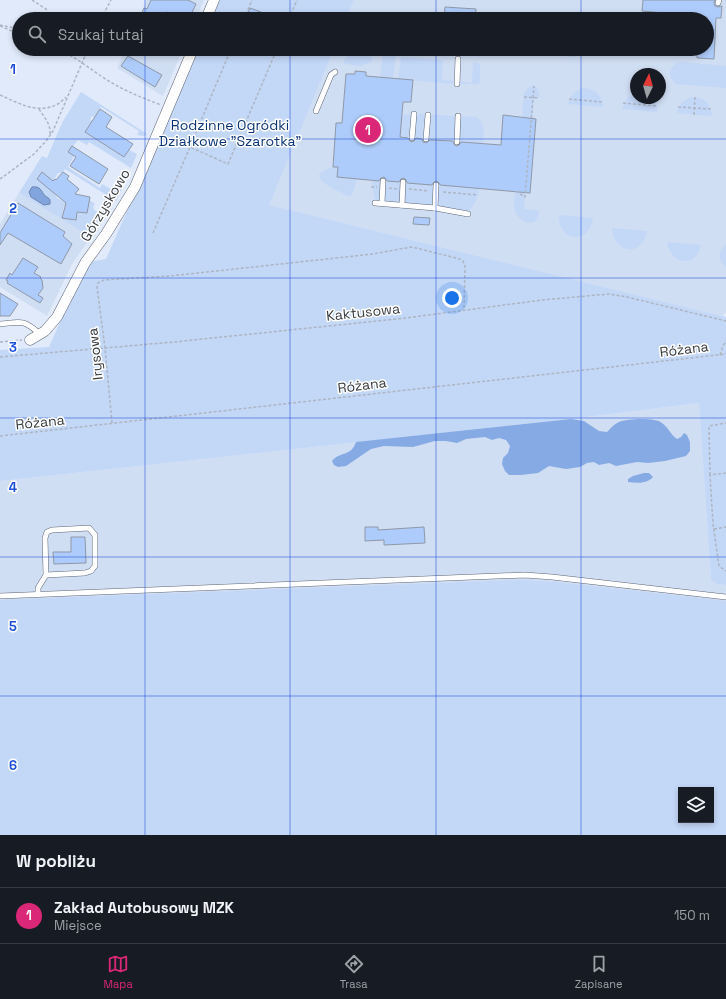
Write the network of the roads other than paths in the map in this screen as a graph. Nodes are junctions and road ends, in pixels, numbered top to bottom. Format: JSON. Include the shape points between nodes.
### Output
{"nodes":[{"id":1,"x":214,"y":0,"type":"edge"},
{"id":2,"x":209,"y":12,"type":"edge"},
{"id":3,"x":190,"y":56,"type":"edge"},
{"id":4,"x":458,"y":59,"type":"dead end"},
{"id":5,"x":335,"y":72,"type":"dead end"},
{"id":6,"x":456,"y":84,"type":"dead end"},
{"id":7,"x":316,"y":111,"type":"dead end"},
{"id":8,"x":414,"y":114,"type":"dead end"},
{"id":9,"x":428,"y":114,"type":"dead end"},
{"id":10,"x":458,"y":116,"type":"dead end"},
{"id":11,"x":412,"y":138,"type":"dead end"},
{"id":12,"x":426,"y":139,"type":"dead end"},
{"id":13,"x":457,"y":142,"type":"dead end"},
{"id":14,"x":383,"y":181,"type":"dead end"},
{"id":15,"x":403,"y":182,"type":"dead end"},
{"id":16,"x":436,"y":185,"type":"dead end"},
{"id":17,"x":375,"y":203,"type":"dead end"},
{"id":18,"x":382,"y":203,"type":"junction"},
{"id":19,"x":402,"y":205,"type":"junction"},
{"id":20,"x":435,"y":208,"type":"junction"},
{"id":21,"x":468,"y":214,"type":"dead end"},
{"id":22,"x":0,"y":324,"type":"edge"},
{"id":23,"x":40,"y":334,"type":"junction"},
{"id":24,"x":30,"y":340,"type":"road end"},
{"id":25,"x":46,"y":575,"type":"junction"},
{"id":26,"x":38,"y":594,"type":"junction"},
{"id":27,"x":0,"y":596,"type":"edge"},
{"id":28,"x":726,"y":597,"type":"edge"}],
"edges":[{"from":1,"to":2,"type":"street"},
{"from":3,"to":23,"type":"street","name":"Górzyskowo","via":[[165,106],[135,187],[85,263],[58,317]]},
{"from":4,"to":6,"type":"lane"},
{"from":5,"to":7,"type":"lane"},
{"from":8,"to":11,"type":"lane"},
{"from":9,"to":12,"type":"lane"},
{"from":10,"to":13,"type":"lane"},
{"from":14,"to":18,"type":"lane"},
{"from":15,"to":19,"type":"lane"},
{"from":16,"to":20,"type":"lane"},
{"from":17,"to":18,"type":"lane"},
{"from":18,"to":19,"type":"lane"},
{"from":19,"to":20,"type":"lane"},
{"from":20,"to":21,"type":"lane"},
{"from":22,"to":23,"type":"lane","via":[[22,322]]},
{"from":23,"to":24,"type":"street","name":"Górzyskowo"},
{"from":25,"to":25,"type":"lane","via":[[44,538],[47,532],[86,527],[91,530],[95,535],[93,568],[85,573]]},
{"from":25,"to":26,"type":"lane","via":[[38,588]]},
{"from":26,"to":27,"type":"lane"},
{"from":26,"to":28,"type":"lane","via":[[525,575]]}]}
